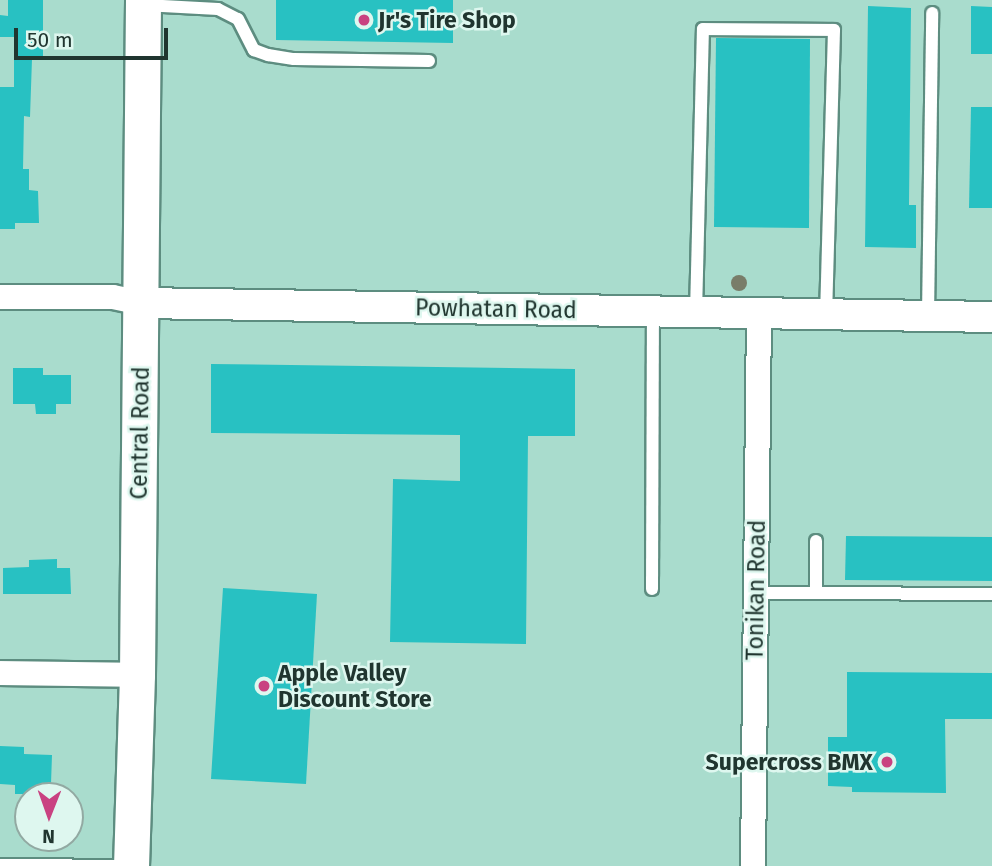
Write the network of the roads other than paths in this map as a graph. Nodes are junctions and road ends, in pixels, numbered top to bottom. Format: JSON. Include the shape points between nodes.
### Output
{"nodes":[{"id":1,"x":143,"y":2,"type":"edge"},
{"id":2,"x":932,"y":13,"type":"dead end"},
{"id":3,"x":429,"y":61,"type":"dead end"},
{"id":4,"x":0,"y":297,"type":"edge"},
{"id":5,"x":141,"y":303,"type":"junction"},
{"id":6,"x":653,"y":312,"type":"junction"},
{"id":7,"x":696,"y":313,"type":"junction"},
{"id":8,"x":759,"y":314,"type":"junction"},
{"id":9,"x":826,"y":315,"type":"junction"},
{"id":10,"x":928,"y":316,"type":"junction"},
{"id":11,"x":992,"y":317,"type":"edge"},
{"id":12,"x":816,"y":541,"type":"dead end"},
{"id":13,"x":652,"y":589,"type":"dead end"},
{"id":14,"x":756,"y":593,"type":"junction"},
{"id":15,"x":816,"y":593,"type":"junction"},
{"id":16,"x":992,"y":594,"type":"edge"},
{"id":17,"x":0,"y":673,"type":"edge"},
{"id":18,"x":137,"y":675,"type":"junction"},
{"id":19,"x":0,"y":865,"type":"edge"},
{"id":20,"x":131,"y":866,"type":"edge"},
{"id":21,"x":753,"y":866,"type":"edge"}],
"edges":[{"from":1,"to":3,"type":"lane","via":[[218,9],[238,19],[254,50],[268,55]]},
{"from":1,"to":5,"type":"main road","name":"Central Road"},
{"from":2,"to":10,"type":"lane"},
{"from":4,"to":5,"type":"street","name":"Powhatan Road","via":[[113,297]]},
{"from":5,"to":6,"type":"street","name":"Powhatan Road"},
{"from":5,"to":18,"type":"main road","name":"Central Road"},
{"from":6,"to":7,"type":"street","name":"Powhatan Road"},
{"from":6,"to":13,"type":"lane"},
{"from":7,"to":8,"type":"street","name":"Powhatan Road"},
{"from":7,"to":9,"type":"lane","via":[[703,29],[834,30]]},
{"from":8,"to":9,"type":"street","name":"Powhatan Road"},
{"from":8,"to":14,"type":"street","name":"Tonikan Road"},
{"from":9,"to":10,"type":"street","name":"Powhatan Road"},
{"from":10,"to":11,"type":"street","name":"Powhatan Road"},
{"from":12,"to":15,"type":"lane"},
{"from":14,"to":15,"type":"lane"},
{"from":14,"to":21,"type":"street","name":"Tonikan Road"},
{"from":15,"to":16,"type":"lane"},
{"from":17,"to":18,"type":"street"},
{"from":18,"to":20,"type":"main road","name":"Central Road"},
{"from":19,"to":20,"type":"lane"}]}
